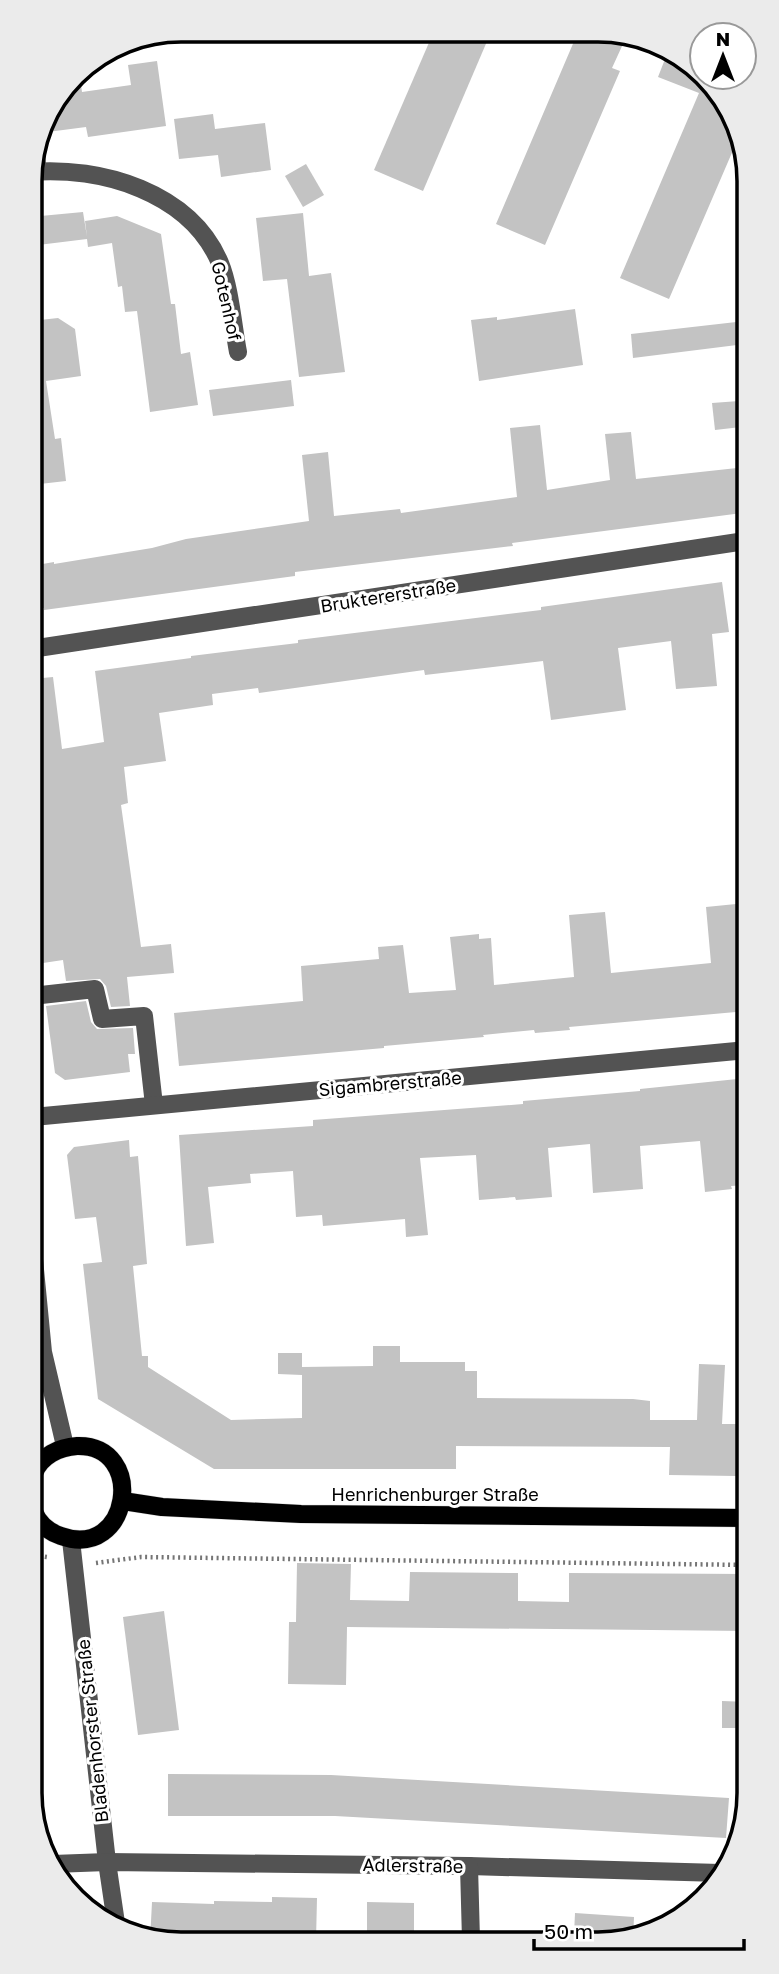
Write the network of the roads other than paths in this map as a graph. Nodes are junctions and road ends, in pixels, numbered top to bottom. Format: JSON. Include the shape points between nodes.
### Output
{"nodes":[{"id":1,"x":42,"y":172,"type":"edge"},
{"id":2,"x":239,"y":352,"type":"dead end"},
{"id":3,"x":737,"y":542,"type":"edge"},
{"id":4,"x":42,"y":647,"type":"edge"},
{"id":5,"x":42,"y":995,"type":"edge"},
{"id":6,"x":737,"y":1051,"type":"edge"},
{"id":7,"x":154,"y":1105,"type":"junction"},
{"id":8,"x":42,"y":1115,"type":"edge"},
{"id":9,"x":42,"y":1342,"type":"edge"},
{"id":10,"x":65,"y":1446,"type":"junction"},
{"id":11,"x":42,"y":1461,"type":"edge"},
{"id":12,"x":123,"y":1501,"type":"junction"},
{"id":13,"x":737,"y":1518,"type":"edge"},
{"id":14,"x":42,"y":1524,"type":"edge"},
{"id":15,"x":71,"y":1540,"type":"junction"},
{"id":16,"x":107,"y":1862,"type":"junction"},
{"id":17,"x":62,"y":1864,"type":"edge"},
{"id":18,"x":469,"y":1866,"type":"junction"},
{"id":19,"x":712,"y":1873,"type":"edge"},
{"id":20,"x":115,"y":1915,"type":"edge"},
{"id":21,"x":471,"y":1932,"type":"edge"}],
"edges":[{"from":1,"to":2,"type":"street","name":"Gotenhof","via":[[118,180],[143,189],[189,219],[212,246],[221,266]]},
{"from":3,"to":4,"type":"street","name":"Bruktererstraße"},
{"from":5,"to":7,"type":"street","via":[[95,989],[102,1019],[144,1016]]},
{"from":6,"to":7,"type":"street","name":"Sigambrerstraße"},
{"from":7,"to":8,"type":"street","name":"Sigambrerstraße"},
{"from":9,"to":10,"type":"street"},
{"from":10,"to":11,"type":"main road"},
{"from":10,"to":12,"type":"main road","via":[[102,1452],[123,1482]]},
{"from":12,"to":13,"type":"main road","name":"Henrichenburger Straße","via":[[301,1514]]},
{"from":12,"to":15,"type":"main road","via":[[105,1531]]},
{"from":14,"to":15,"type":"main road"},
{"from":15,"to":16,"type":"street","name":"Bladenhorster Straße"},
{"from":16,"to":17,"type":"street","name":"Adlerstraße"},
{"from":16,"to":18,"type":"street","name":"Adlerstraße"},
{"from":16,"to":20,"type":"street","name":"Bladenhorster Straße"},
{"from":18,"to":19,"type":"street","name":"Adlerstraße"},
{"from":18,"to":21,"type":"street"}]}
